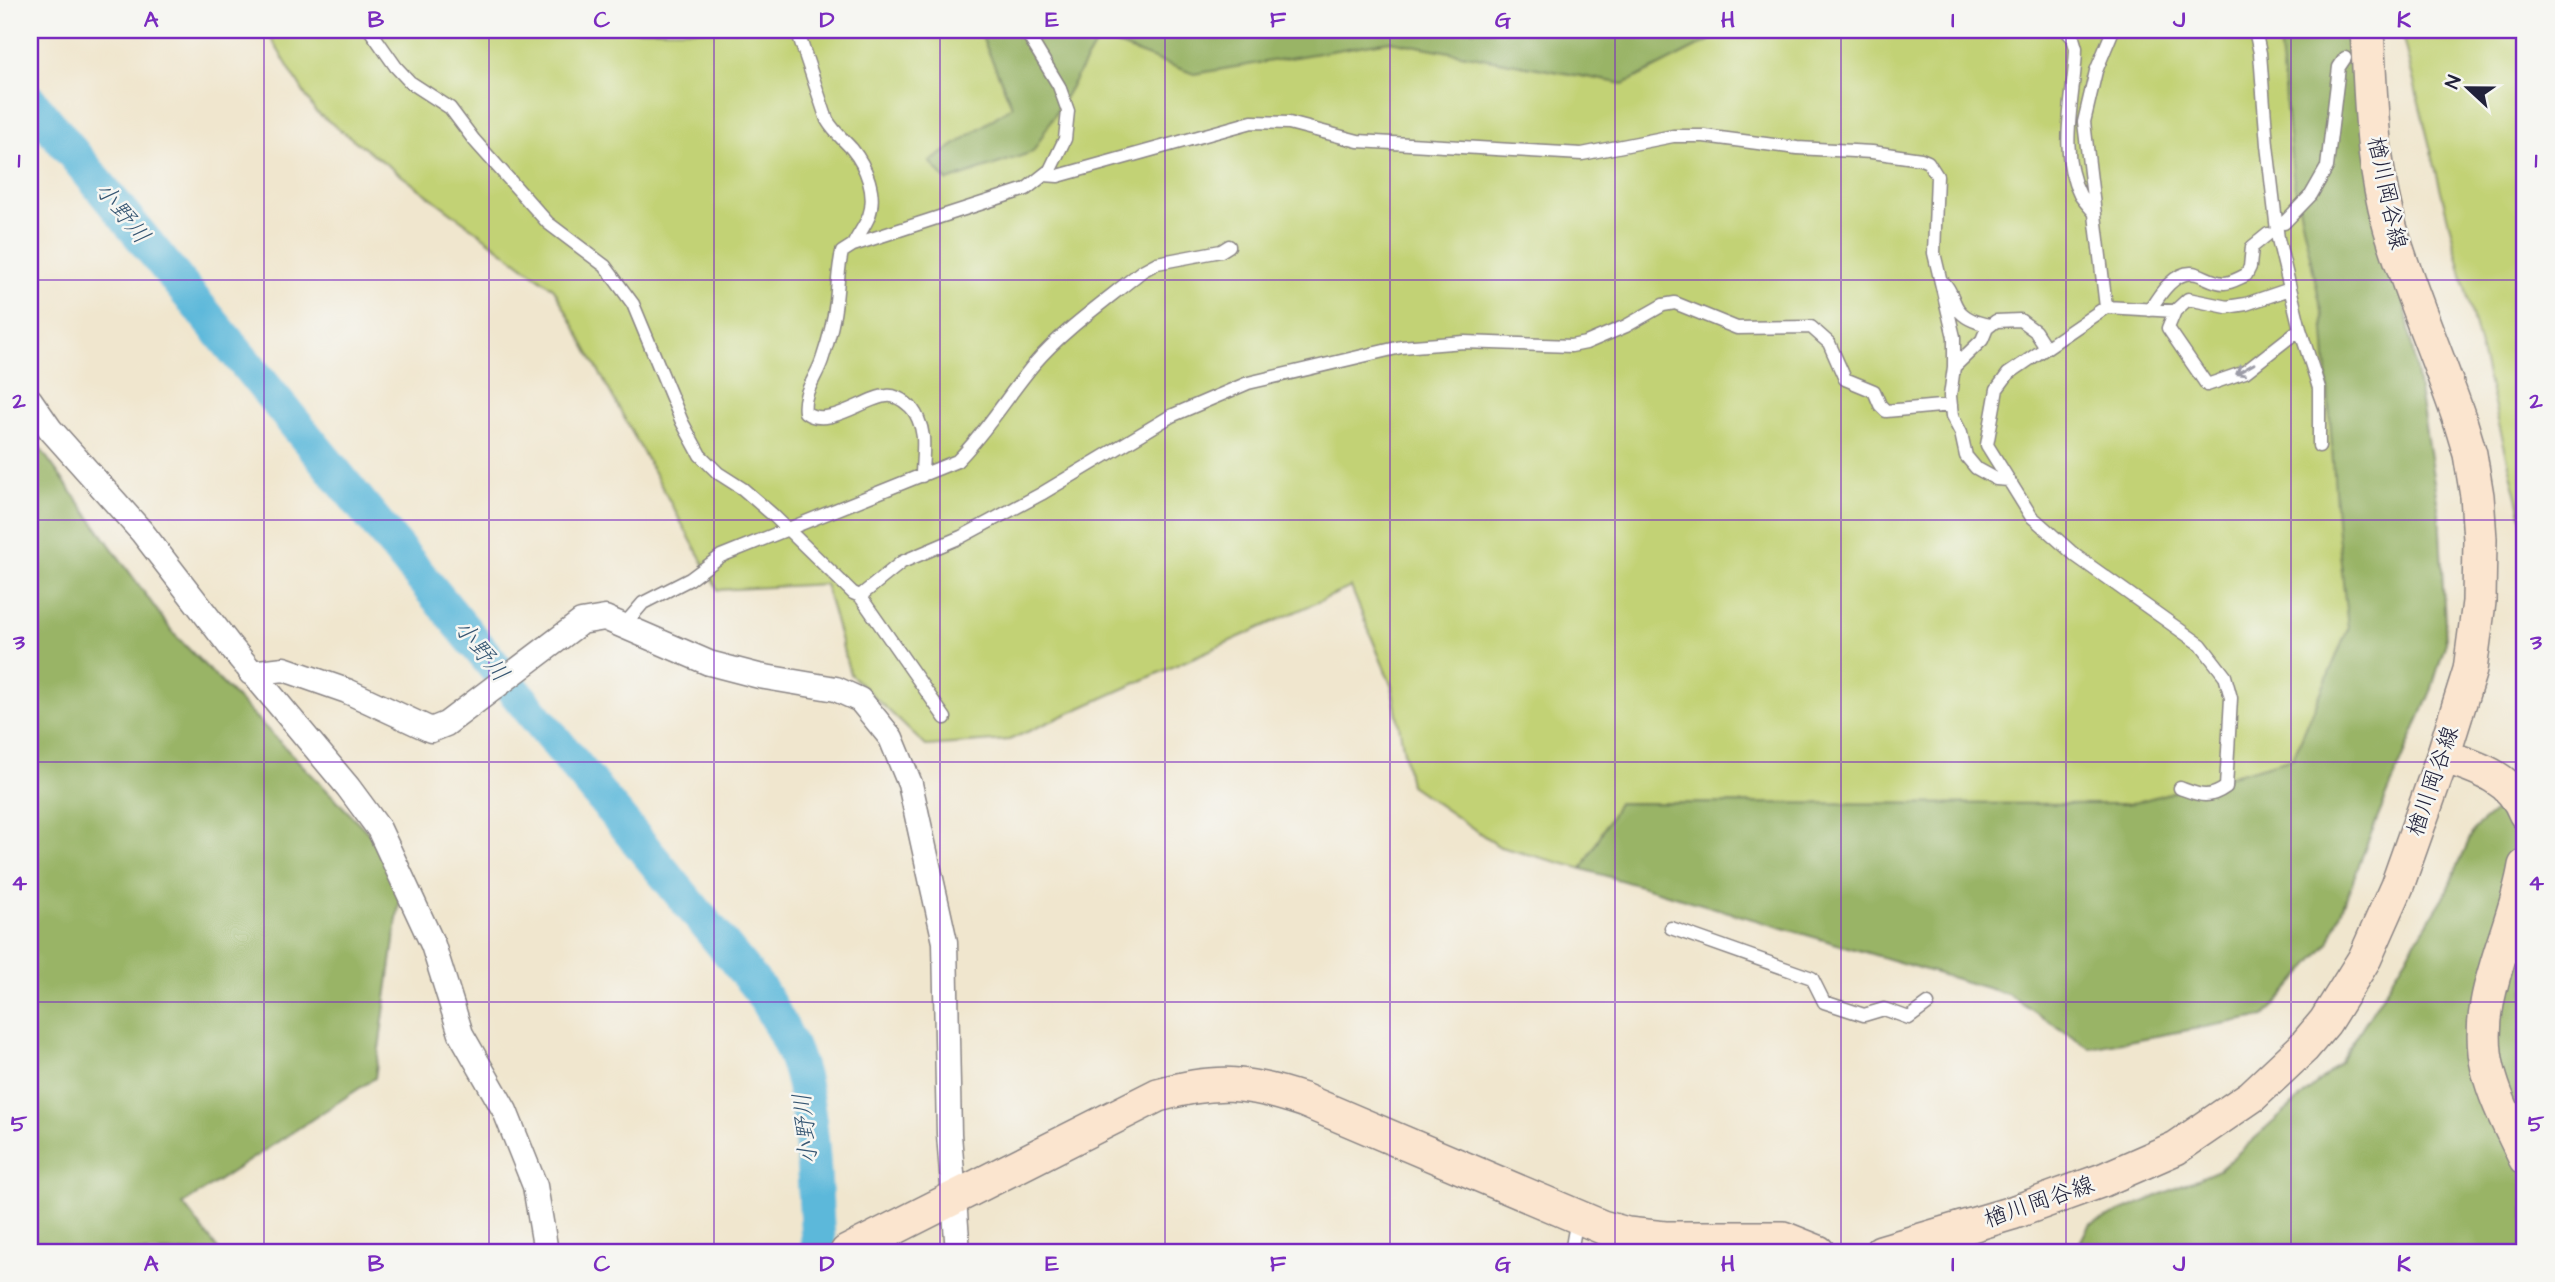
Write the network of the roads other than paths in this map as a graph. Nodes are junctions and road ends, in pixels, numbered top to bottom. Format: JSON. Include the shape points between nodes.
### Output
{"nodes":[{"id":1,"x":370,"y":30,"type":"edge"},
{"id":2,"x":797,"y":30,"type":"edge"},
{"id":3,"x":1025,"y":30,"type":"edge"},
{"id":4,"x":2066,"y":30,"type":"edge"},
{"id":5,"x":2113,"y":30,"type":"edge"},
{"id":6,"x":2255,"y":30,"type":"edge"},
{"id":7,"x":2367,"y":30,"type":"edge"},
{"id":8,"x":2345,"y":58,"type":"dead end"},
{"id":9,"x":1044,"y":175,"type":"junction"},
{"id":10,"x":2094,"y":212,"type":"junction"},
{"id":11,"x":2284,"y":223,"type":"dead end"},
{"id":12,"x":2268,"y":234,"type":"dead end"},
{"id":13,"x":853,"y":244,"type":"junction"},
{"id":14,"x":1229,"y":246,"type":"dead end"},
{"id":15,"x":1940,"y":282,"type":"junction"},
{"id":16,"x":2290,"y":289,"type":"junction"},
{"id":17,"x":2106,"y":307,"type":"junction"},
{"id":18,"x":2150,"y":310,"type":"junction"},
{"id":19,"x":2175,"y":311,"type":"junction"},
{"id":20,"x":1989,"y":325,"type":"junction"},
{"id":21,"x":2300,"y":329,"type":"junction"},
{"id":22,"x":2046,"y":348,"type":"junction"},
{"id":23,"x":1954,"y":367,"type":"junction"},
{"id":24,"x":30,"y":400,"type":"edge"},
{"id":25,"x":1951,"y":405,"type":"junction"},
{"id":26,"x":2319,"y":446,"type":"dead end"},
{"id":27,"x":922,"y":476,"type":"junction"},
{"id":28,"x":2009,"y":480,"type":"junction"},
{"id":29,"x":788,"y":530,"type":"junction"},
{"id":30,"x":860,"y":596,"type":"junction"},
{"id":31,"x":624,"y":625,"type":"junction"},
{"id":32,"x":251,"y":673,"type":"junction"},
{"id":33,"x":945,"y":718,"type":"dead end"},
{"id":34,"x":2443,"y":755,"type":"junction"},
{"id":35,"x":2180,"y":788,"type":"dead end"},
{"id":36,"x":2525,"y":813,"type":"edge"},
{"id":37,"x":2525,"y":866,"type":"edge"},
{"id":38,"x":1671,"y":928,"type":"dead end"},
{"id":39,"x":1928,"y":1004,"type":"dead end"},
{"id":40,"x":2525,"y":1158,"type":"edge"},
{"id":41,"x":953,"y":1198,"type":"junction"},
{"id":42,"x":1577,"y":1217,"type":"junction"},
{"id":43,"x":545,"y":1252,"type":"edge"},
{"id":44,"x":847,"y":1252,"type":"edge"},
{"id":45,"x":958,"y":1252,"type":"edge"},
{"id":46,"x":1571,"y":1252,"type":"edge"},
{"id":47,"x":1818,"y":1252,"type":"edge"},
{"id":48,"x":1881,"y":1252,"type":"edge"}],
"edges":[{"from":1,"to":29,"type":"lane","via":[[396,67],[450,108],[548,223],[605,266],[633,304],[700,455]]},
{"from":2,"to":13,"type":"lane","via":[[827,120],[866,171],[872,198],[869,215]]},
{"from":3,"to":9,"type":"lane","via":[[1059,86],[1068,111],[1065,139]]},
{"from":4,"to":10,"type":"lane","via":[[2076,48],[2068,144],[2080,195]]},
{"from":5,"to":10,"type":"lane","via":[[2096,71],[2084,122]]},
{"from":6,"to":16,"type":"lane","via":[[2278,239]]},
{"from":7,"to":34,"type":"main road","name":"楢川岡谷線","via":[[2374,137],[2389,225],[2461,424],[2477,496],[2480,570],[2475,636],[2470,670]]},
{"from":8,"to":11,"type":"lane","via":[[2339,67],[2327,167],[2311,195]]},
{"from":9,"to":13,"type":"lane","via":[[1026,189]]},
{"from":9,"to":15,"type":"lane","via":[[1058,176],[1252,122],[1289,123],[1358,141],[1582,154],[1672,136],[1872,152],[1921,159],[1937,176],[1934,253]]},
{"from":10,"to":17,"type":"lane"},
{"from":12,"to":18,"type":"lane","via":[[2252,247],[2246,275],[2226,283],[2183,274],[2163,289]]},
{"from":13,"to":27,"type":"lane","via":[[842,252],[831,326],[803,401],[805,412],[819,418],[856,409],[886,395],[899,398],[914,408],[923,436]]},
{"from":14,"to":27,"type":"lane","via":[[1157,263],[1142,271],[1053,344],[957,461]]},
{"from":15,"to":20,"type":"lane","via":[[1950,288],[1965,317]]},
{"from":15,"to":23,"type":"lane","via":[[1954,337]]},
{"from":16,"to":19,"type":"lane","via":[[2227,306],[2188,299]]},
{"from":16,"to":21,"type":"lane"},
{"from":17,"to":18,"type":"lane"},
{"from":17,"to":22,"type":"lane"},
{"from":18,"to":19,"type":"lane"},
{"from":21,"to":19,"type":"lane","one_way":true,"via":[[2245,372],[2207,385],[2168,328]]},
{"from":20,"to":22,"type":"lane","via":[[2020,320],[2035,331]]},
{"from":20,"to":23,"type":"lane","via":[[1982,340]]},
{"from":21,"to":26,"type":"lane","via":[[2319,388]]},
{"from":22,"to":28,"type":"lane","via":[[2008,374],[1997,389],[1987,445]]},
{"from":23,"to":25,"type":"lane"},
{"from":24,"to":32,"type":"street","via":[[50,429],[142,532]]},
{"from":25,"to":28,"type":"lane","via":[[1966,456],[1976,468],[1996,479]]},
{"from":25,"to":30,"type":"lane","via":[[1886,411],[1874,391],[1845,380],[1829,343],[1811,327],[1737,328],[1675,303],[1572,346],[1464,342],[1401,347],[1268,377],[1171,416],[1041,495],[902,562]]},
{"from":27,"to":29,"type":"lane"},
{"from":28,"to":35,"type":"lane","via":[[2031,516],[2076,556],[2202,645],[2225,676],[2231,698],[2226,787],[2215,795]]},
{"from":29,"to":30,"type":"lane"},
{"from":29,"to":31,"type":"lane","via":[[721,556],[690,579],[643,603]]},
{"from":30,"to":33,"type":"lane"},
{"from":31,"to":32,"type":"street","via":[[605,618],[581,622],[446,724],[431,730],[347,691],[284,669]]},
{"from":31,"to":41,"type":"street","via":[[709,663],[836,689],[860,700],[891,738],[910,784],[945,942]]},
{"from":32,"to":43,"type":"street","via":[[379,829],[433,944],[461,1034],[505,1111],[535,1186]]},
{"from":34,"to":36,"type":"main road","via":[[2493,775],[2521,801]]},
{"from":34,"to":48,"type":"main road","name":"楢川岡谷線","via":[[2397,886],[2365,958],[2325,1022],[2270,1080],[2209,1127],[2164,1154],[2012,1213]]},
{"from":37,"to":40,"type":"main road","via":[[2483,1028],[2487,1069]]},
{"from":38,"to":39,"type":"lane","via":[[1812,978],[1824,1002],[1864,1015],[1884,1009],[1909,1018]]},
{"from":41,"to":42,"type":"main road","via":[[1158,1095],[1227,1083],[1264,1087],[1303,1100]]},
{"from":41,"to":44,"type":"main road"},
{"from":41,"to":45,"type":"street"},
{"from":42,"to":46,"type":"lane"},
{"from":42,"to":47,"type":"main road","via":[[1627,1234],[1783,1238]]}]}
